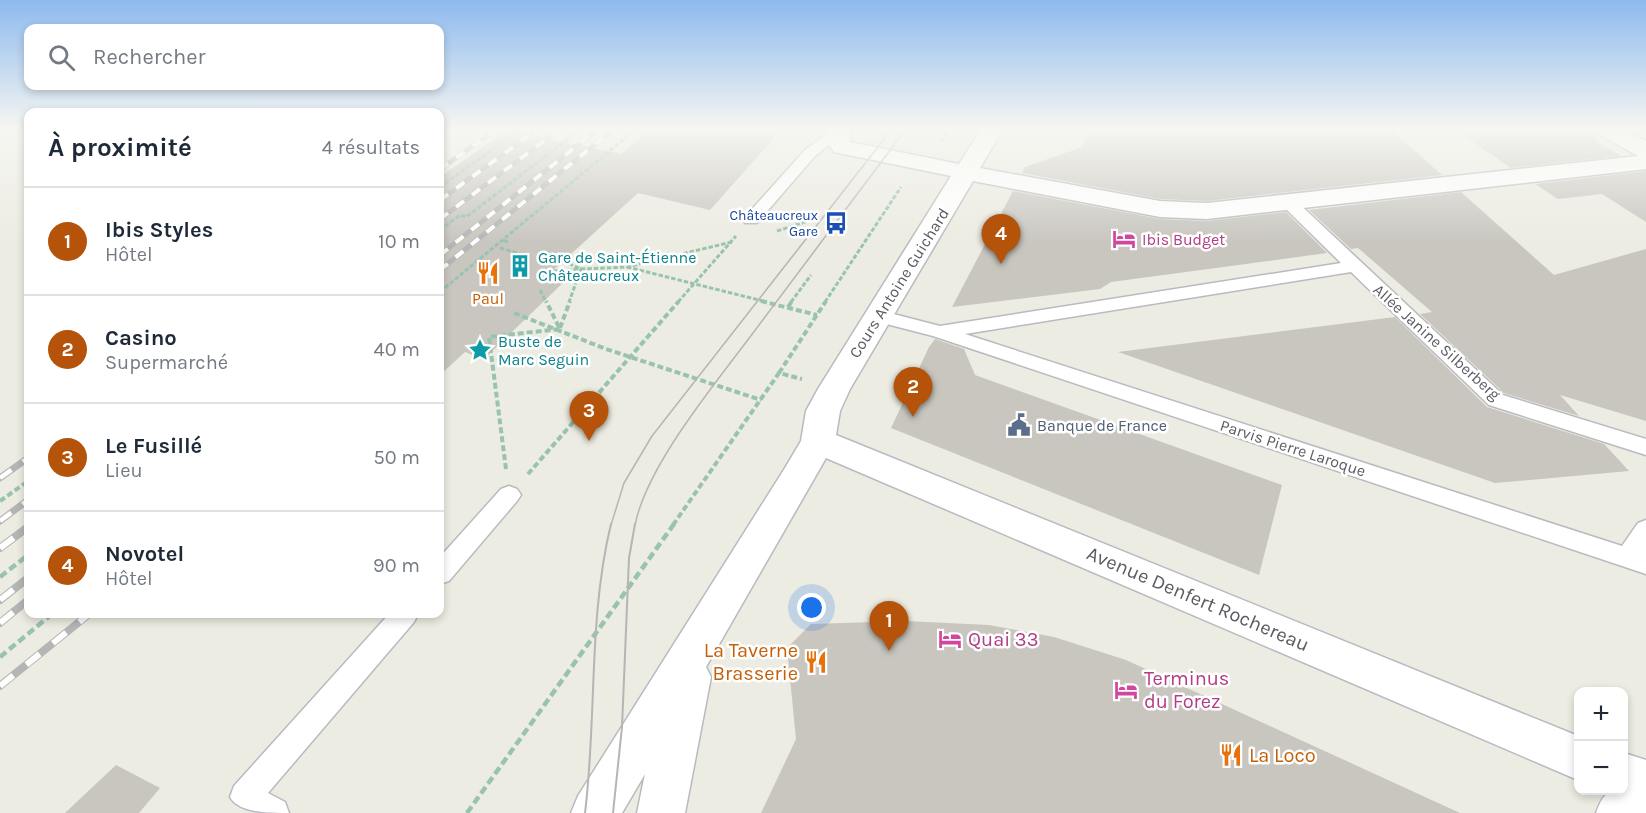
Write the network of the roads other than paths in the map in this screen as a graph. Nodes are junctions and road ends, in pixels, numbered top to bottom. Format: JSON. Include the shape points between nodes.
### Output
{"nodes":[{"id":1,"x":798,"y":167,"type":"edge"},
{"id":2,"x":938,"y":167,"type":"edge"},
{"id":3,"x":971,"y":167,"type":"edge"},
{"id":4,"x":1603,"y":167,"type":"edge"},
{"id":5,"x":968,"y":173,"type":"junction"},
{"id":6,"x":1289,"y":203,"type":"junction"},
{"id":7,"x":751,"y":220,"type":"road end"},
{"id":8,"x":1354,"y":266,"type":"junction"},
{"id":9,"x":878,"y":316,"type":"junction"},
{"id":10,"x":940,"y":332,"type":"junction"},
{"id":11,"x":818,"y":441,"type":"junction"},
{"id":12,"x":1646,"y":447,"type":"edge"},
{"id":13,"x":509,"y":495,"type":"road end"},
{"id":14,"x":1646,"y":530,"type":"edge"},
{"id":15,"x":1637,"y":561,"type":"edge"},
{"id":16,"x":444,"y":569,"type":"edge"},
{"id":17,"x":402,"y":618,"type":"edge"},
{"id":18,"x":696,"y":645,"type":"junction"},
{"id":19,"x":1574,"y":756,"type":"edge"},
{"id":20,"x":1628,"y":778,"type":"edge"},
{"id":21,"x":1646,"y":784,"type":"edge"},
{"id":22,"x":1646,"y":795,"type":"edge"},
{"id":23,"x":274,"y":813,"type":"edge"},
{"id":24,"x":595,"y":813,"type":"edge"},
{"id":25,"x":661,"y":813,"type":"edge"},
{"id":26,"x":1620,"y":813,"type":"edge"}],
"edges":[{"from":1,"to":7,"type":"lane"},
{"from":2,"to":5,"type":"street"},
{"from":3,"to":5,"type":"street","name":"Cours Antoine Guichard"},
{"from":4,"to":6,"type":"street"},
{"from":5,"to":6,"type":"street","via":[[1160,209],[1207,212]]},
{"from":5,"to":9,"type":"street","name":"Cours Antoine Guichard"},
{"from":6,"to":8,"type":"lane","name":"Allée Janine Silberberg"},
{"from":8,"to":10,"type":"lane","name":"Parvis Pierre Laroque"},
{"from":8,"to":12,"type":"lane","name":"Allée Janine Silberberg","via":[[1496,400]]},
{"from":9,"to":10,"type":"lane","name":"Parvis Pierre Laroque"},
{"from":9,"to":11,"type":"street","name":"Cours Antoine Guichard","via":[[823,411]]},
{"from":10,"to":15,"type":"lane","name":"Parvis Pierre Laroque"},
{"from":11,"to":18,"type":"street"},
{"from":11,"to":19,"type":"street","name":"Avenue Denfert Rochereau"},
{"from":13,"to":16,"type":"lane"},
{"from":14,"to":15,"type":"lane"},
{"from":17,"to":23,"type":"lane","via":[[245,797]]},
{"from":18,"to":24,"type":"street"},
{"from":18,"to":25,"type":"street"},
{"from":20,"to":21,"type":"street"},
{"from":22,"to":26,"type":"street"}]}
